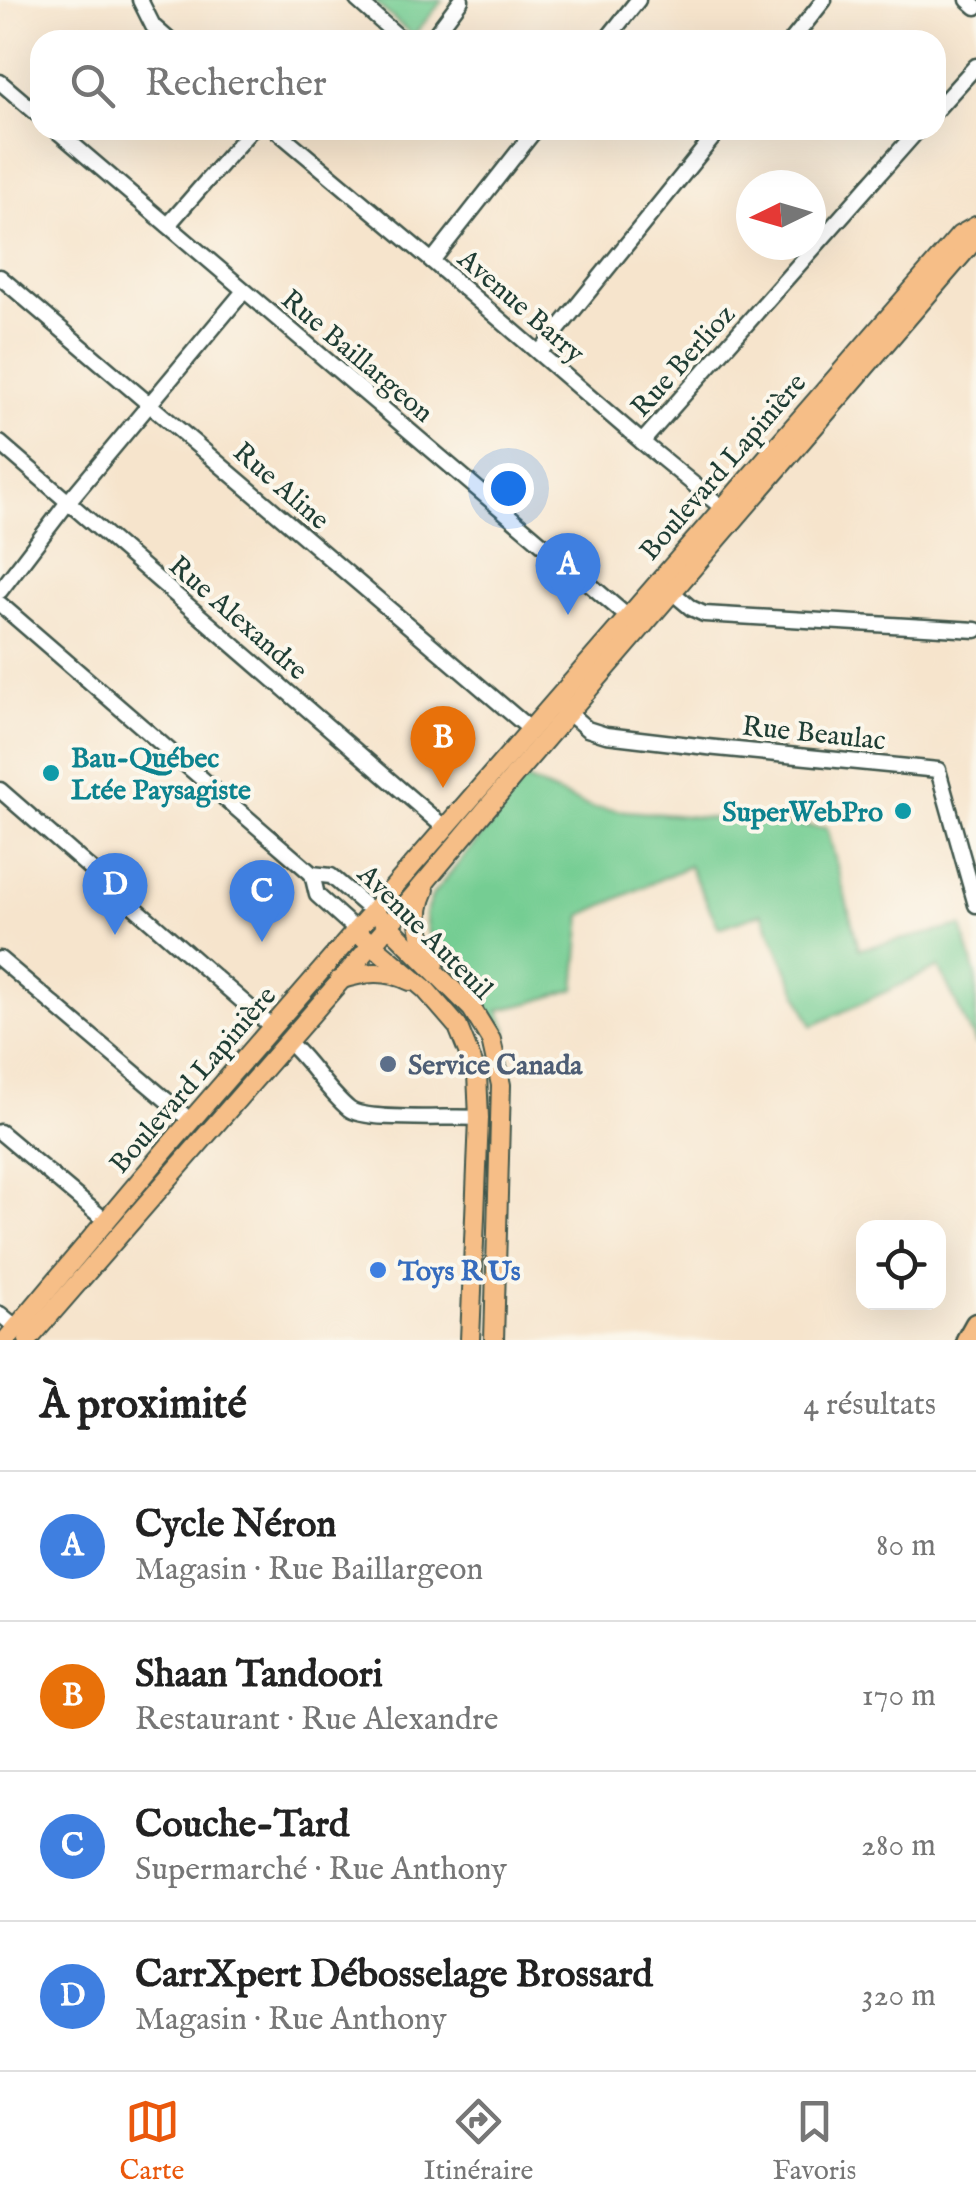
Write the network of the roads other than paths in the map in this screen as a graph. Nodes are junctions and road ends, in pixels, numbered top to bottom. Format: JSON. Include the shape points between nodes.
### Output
{"nodes":[{"id":1,"x":140,"y":0,"type":"edge"},
{"id":2,"x":357,"y":0,"type":"edge"},
{"id":3,"x":461,"y":0,"type":"edge"},
{"id":4,"x":638,"y":0,"type":"edge"},
{"id":5,"x":824,"y":0,"type":"edge"},
{"id":6,"x":968,"y":0,"type":"edge"},
{"id":7,"x":976,"y":7,"type":"edge"},
{"id":8,"x":158,"y":30,"type":"edge"},
{"id":9,"x":391,"y":30,"type":"edge"},
{"id":10,"x":438,"y":30,"type":"edge"},
{"id":11,"x":614,"y":30,"type":"edge"},
{"id":12,"x":800,"y":30,"type":"edge"},
{"id":13,"x":976,"y":66,"type":"edge"},
{"id":14,"x":0,"y":82,"type":"edge"},
{"id":15,"x":946,"y":99,"type":"edge"},
{"id":16,"x":30,"y":108,"type":"edge"},
{"id":17,"x":68,"y":140,"type":"edge"},
{"id":18,"x":242,"y":140,"type":"edge"},
{"id":19,"x":288,"y":140,"type":"edge"},
{"id":20,"x":528,"y":140,"type":"edge"},
{"id":21,"x":711,"y":140,"type":"edge"},
{"id":22,"x":909,"y":140,"type":"edge"},
{"id":23,"x":168,"y":225,"type":"junction"},
{"id":24,"x":976,"y":227,"type":"edge"},
{"id":25,"x":432,"y":260,"type":"junction"},
{"id":26,"x":0,"y":277,"type":"edge"},
{"id":27,"x":244,"y":292,"type":"junction"},
{"id":28,"x":539,"y":353,"type":"junction"},
{"id":29,"x":149,"y":404,"type":"junction"},
{"id":30,"x":642,"y":442,"type":"junction"},
{"id":31,"x":0,"y":443,"type":"edge"},
{"id":32,"x":68,"y":502,"type":"junction"},
{"id":33,"x":729,"y":513,"type":"junction"},
{"id":34,"x":665,"y":587,"type":"junction"},
{"id":35,"x":0,"y":591,"type":"edge"},
{"id":36,"x":0,"y":604,"type":"edge"},
{"id":37,"x":628,"y":618,"type":"junction"},
{"id":38,"x":976,"y":630,"type":"edge"},
{"id":39,"x":562,"y":707,"type":"junction"},
{"id":40,"x":531,"y":730,"type":"junction"},
{"id":41,"x":0,"y":790,"type":"edge"},
{"id":42,"x":446,"y":829,"type":"junction"},
{"id":43,"x":434,"y":869,"type":"junction"},
{"id":44,"x":312,"y":874,"type":"junction"},
{"id":45,"x":976,"y":905,"type":"edge"},
{"id":46,"x":373,"y":912,"type":"junction"},
{"id":47,"x":389,"y":925,"type":"junction"},
{"id":48,"x":364,"y":937,"type":"junction"},
{"id":49,"x":0,"y":959,"type":"edge"},
{"id":50,"x":338,"y":980,"type":"junction"},
{"id":51,"x":448,"y":985,"type":"junction"},
{"id":52,"x":426,"y":989,"type":"junction"},
{"id":53,"x":272,"y":1027,"type":"junction"},
{"id":54,"x":286,"y":1041,"type":"junction"},
{"id":55,"x":479,"y":1118,"type":"junction"},
{"id":56,"x":191,"y":1122,"type":"junction"},
{"id":57,"x":0,"y":1132,"type":"edge"},
{"id":58,"x":106,"y":1221,"type":"junction"},
{"id":59,"x":496,"y":1226,"type":"junction"},
{"id":60,"x":476,"y":1227,"type":"junction"},
{"id":61,"x":0,"y":1314,"type":"edge"},
{"id":62,"x":976,"y":1324,"type":"edge"},
{"id":63,"x":17,"y":1336,"type":"edge"},
{"id":64,"x":470,"y":1340,"type":"edge"},
{"id":65,"x":494,"y":1340,"type":"edge"},
{"id":66,"x":967,"y":1340,"type":"edge"}],
"edges":[{"from":1,"to":8,"type":"street"},
{"from":2,"to":9,"type":"street"},
{"from":3,"to":10,"type":"street"},
{"from":4,"to":11,"type":"street"},
{"from":5,"to":12,"type":"street"},
{"from":6,"to":7,"type":"street"},
{"from":13,"to":15,"type":"street"},
{"from":14,"to":16,"type":"street"},
{"from":17,"to":23,"type":"street","name":"Rue Baillargeon"},
{"from":18,"to":23,"type":"street"},
{"from":19,"to":25,"type":"street","name":"Avenue Barry"},
{"from":20,"to":25,"type":"street"},
{"from":21,"to":28,"type":"street"},
{"from":22,"to":30,"type":"street","name":"Rue Berlioz"},
{"from":23,"to":27,"type":"street","name":"Rue Baillargeon"},
{"from":24,"to":33,"type":"main road","name":"Boulevard Lapinière","via":[[971,244]]},
{"from":25,"to":28,"type":"street","name":"Avenue Barry"},
{"from":26,"to":29,"type":"street","name":"Rue Aline"},
{"from":27,"to":29,"type":"street"},
{"from":27,"to":37,"type":"street","name":"Rue Baillargeon"},
{"from":28,"to":30,"type":"street","name":"Avenue Barry"},
{"from":29,"to":32,"type":"street"},
{"from":29,"to":40,"type":"street","name":"Rue Aline"},
{"from":30,"to":33,"type":"street","name":"Avenue Barry"},
{"from":31,"to":32,"type":"street","name":"Rue Alexandre"},
{"from":32,"to":35,"type":"street"},
{"from":32,"to":42,"type":"street","name":"Rue Alexandre"},
{"from":33,"to":34,"type":"main road","name":"Boulevard Lapinière"},
{"from":34,"to":37,"type":"main road","name":"Boulevard Lapinière"},
{"from":34,"to":38,"type":"street","via":[[704,614]]},
{"from":34,"to":39,"type":"main road","name":"Boulevard Lapinière"},
{"from":36,"to":44,"type":"street","name":"Avenue Auteuil"},
{"from":37,"to":39,"type":"main road","name":"Boulevard Lapinière"},
{"from":39,"to":40,"type":"main road","name":"Boulevard Lapinière"},
{"from":39,"to":43,"type":"main road","name":"Boulevard Lapinière"},
{"from":39,"to":45,"type":"street","name":"Rue Beaulac","via":[[587,729],[606,735],[938,770]]},
{"from":40,"to":42,"type":"main road","name":"Boulevard Lapinière"},
{"from":41,"to":53,"type":"street"},
{"from":42,"to":46,"type":"main road","name":"Boulevard Lapinière"},
{"from":43,"to":47,"type":"main road","name":"Boulevard Lapinière"},
{"from":43,"to":51,"type":"main road","via":[[418,923]]},
{"from":44,"to":46,"type":"street","name":"Avenue Auteuil","via":[[331,876]]},
{"from":44,"to":48,"type":"street","name":"Avenue Auteuil","via":[[317,895]]},
{"from":46,"to":47,"type":"main road","name":"Avenue Auteuil"},
{"from":46,"to":48,"type":"main road","name":"Boulevard Lapinière"},
{"from":47,"to":48,"type":"main road","name":"Boulevard Lapinière"},
{"from":47,"to":51,"type":"main road","name":"Avenue Auteuil"},
{"from":48,"to":50,"type":"main road","name":"Boulevard Lapinière"},
{"from":48,"to":52,"type":"main road","name":"Avenue Auteuil"},
{"from":48,"to":53,"type":"main road","name":"Boulevard Lapinière"},
{"from":49,"to":56,"type":"street"},
{"from":50,"to":52,"type":"main road","via":[[381,973]]},
{"from":50,"to":54,"type":"main road","name":"Boulevard Lapinière"},
{"from":51,"to":59,"type":"main road","name":"Avenue Auteuil","via":[[490,1040],[501,1085]]},
{"from":52,"to":55,"type":"main road","name":"Avenue Auteuil","via":[[458,1028],[476,1074]]},
{"from":53,"to":56,"type":"main road","name":"Boulevard Lapinière"},
{"from":54,"to":55,"type":"street","via":[[351,1112]]},
{"from":54,"to":63,"type":"main road","name":"Boulevard Lapinière"},
{"from":55,"to":60,"type":"main road","name":"Avenue Auteuil"},
{"from":56,"to":58,"type":"main road","name":"Boulevard Lapinière"},
{"from":57,"to":58,"type":"street"},
{"from":58,"to":63,"type":"main road","name":"Boulevard Lapinière"},
{"from":59,"to":60,"type":"street"},
{"from":59,"to":65,"type":"main road","name":"Avenue Auteuil"},
{"from":60,"to":64,"type":"main road","name":"Avenue Auteuil"},
{"from":61,"to":63,"type":"street"},
{"from":62,"to":66,"type":"highway"}]}
